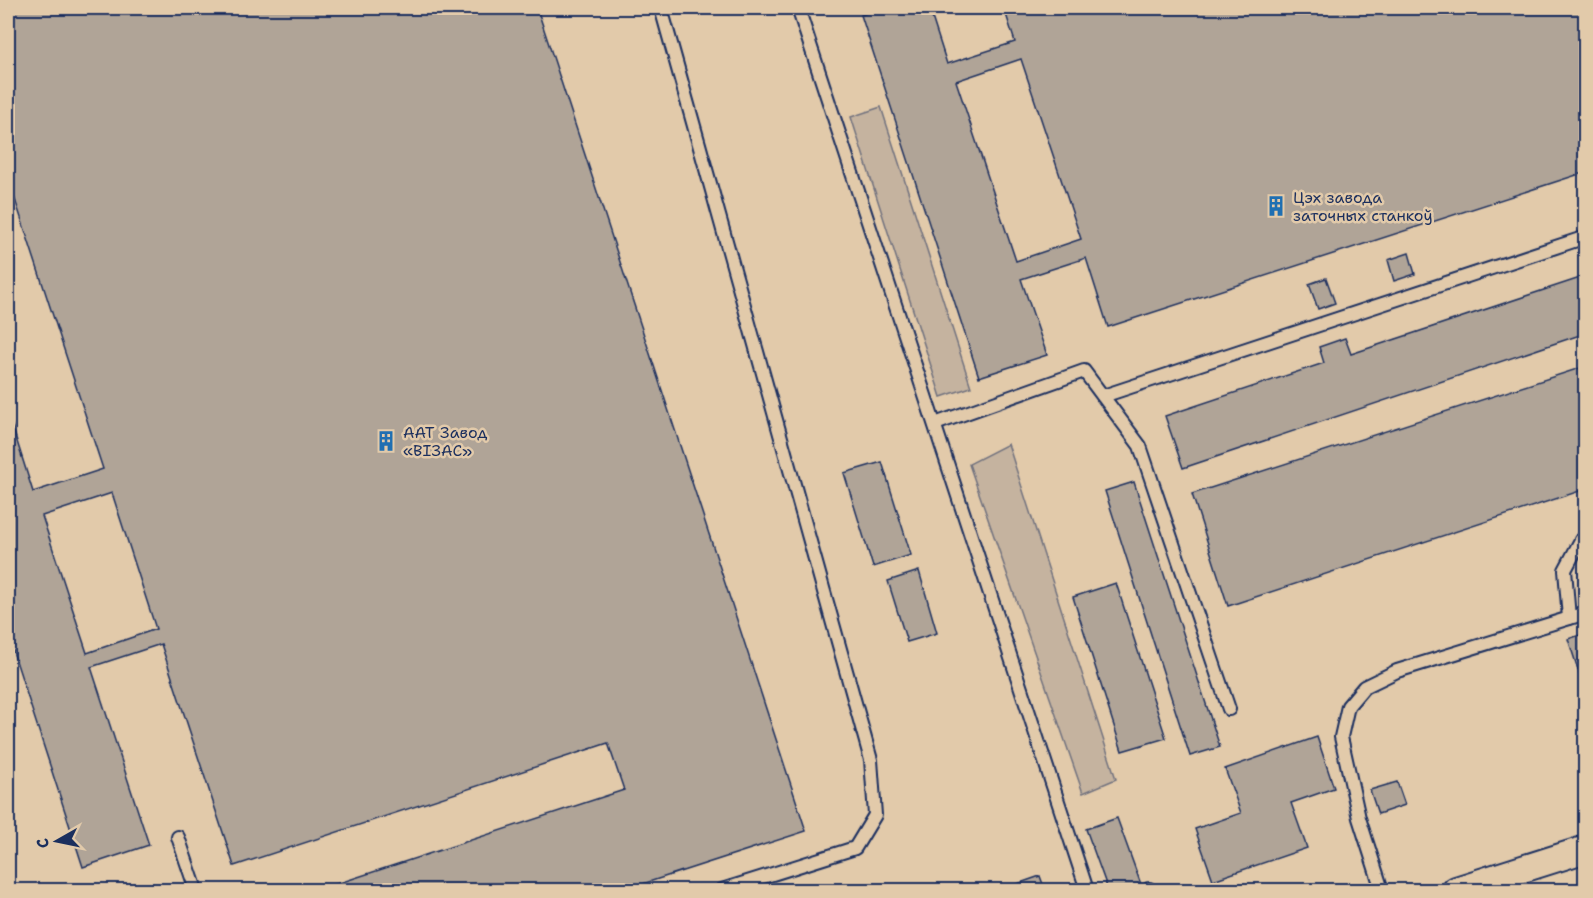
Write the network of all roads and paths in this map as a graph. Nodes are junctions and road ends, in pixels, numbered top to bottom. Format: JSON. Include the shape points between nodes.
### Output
{"nodes":[{"id":1,"x":661,"y":8,"type":"edge"},
{"id":2,"x":798,"y":8,"type":"edge"},
{"id":3,"x":1586,"y":237,"type":"edge"},
{"id":4,"x":1103,"y":396,"type":"junction"},
{"id":5,"x":935,"y":424,"type":"junction"},
{"id":6,"x":1586,"y":537,"type":"edge"},
{"id":7,"x":1586,"y":613,"type":"edge"},
{"id":8,"x":1569,"y":618,"type":"junction"},
{"id":9,"x":1229,"y":709,"type":"dead end"},
{"id":10,"x":178,"y":837,"type":"dead end"},
{"id":11,"x":1586,"y":849,"type":"edge"},
{"id":12,"x":196,"y":891,"type":"edge"},
{"id":13,"x":722,"y":891,"type":"edge"},
{"id":14,"x":1087,"y":891,"type":"edge"},
{"id":15,"x":1382,"y":891,"type":"edge"},
{"id":16,"x":1456,"y":891,"type":"edge"}],
"edges":[{"from":1,"to":13,"type":"lane","via":[[871,760],[875,815],[855,848]]},
{"from":2,"to":5,"type":"lane"},
{"from":3,"to":4,"type":"lane"},
{"from":4,"to":5,"type":"lane","via":[[1084,371]]},
{"from":4,"to":9,"type":"lane","via":[[1140,446]]},
{"from":5,"to":14,"type":"lane"},
{"from":6,"to":8,"type":"lane","via":[[1565,570]]},
{"from":7,"to":8,"type":"lane"},
{"from":8,"to":15,"type":"lane","via":[[1397,671],[1364,687],[1348,706],[1341,737],[1359,818]]},
{"from":10,"to":12,"type":"lane"},
{"from":11,"to":16,"type":"street"}]}
